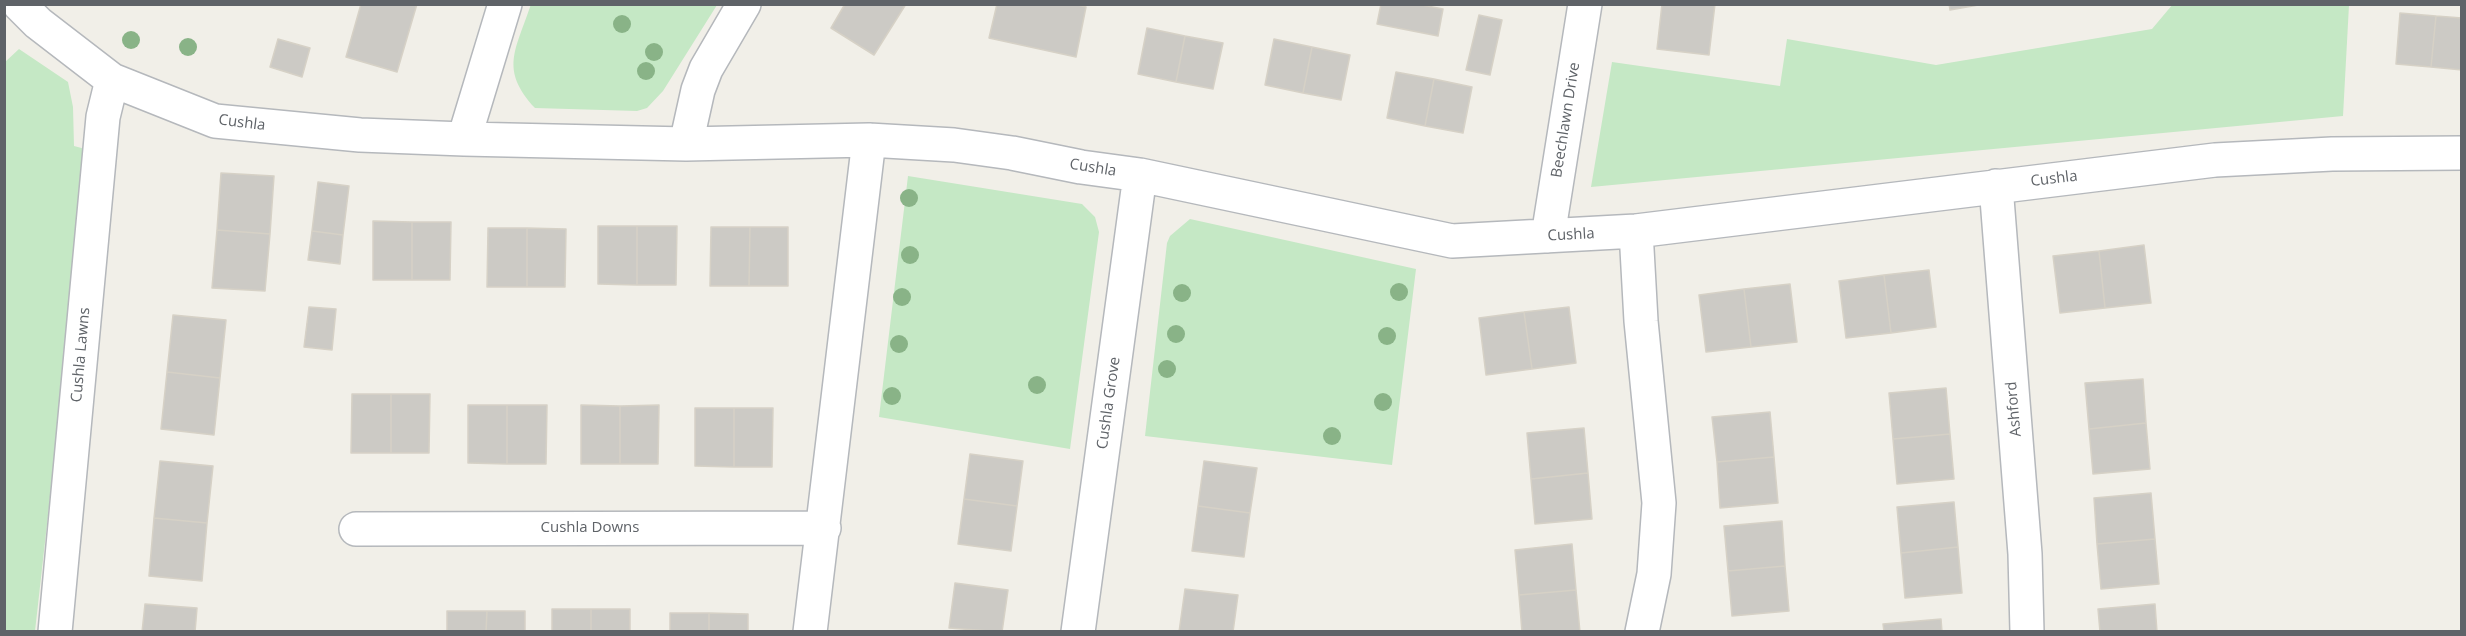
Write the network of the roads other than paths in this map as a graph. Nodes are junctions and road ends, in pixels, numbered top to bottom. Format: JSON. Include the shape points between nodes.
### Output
{"nodes":[{"id":1,"x":19,"y":4,"type":"edge"},
{"id":2,"x":505,"y":4,"type":"edge"},
{"id":3,"x":744,"y":4,"type":"edge"},
{"id":4,"x":1585,"y":4,"type":"edge"},
{"id":5,"x":112,"y":80,"type":"junction"},
{"id":6,"x":464,"y":140,"type":"junction"},
{"id":7,"x":869,"y":140,"type":"junction"},
{"id":8,"x":686,"y":144,"type":"junction"},
{"id":9,"x":2462,"y":153,"type":"edge"},
{"id":10,"x":1140,"y":176,"type":"junction"},
{"id":11,"x":1996,"y":186,"type":"junction"},
{"id":12,"x":1636,"y":231,"type":"junction"},
{"id":13,"x":1548,"y":236,"type":"junction"},
{"id":14,"x":824,"y":528,"type":"junction"},
{"id":15,"x":356,"y":529,"type":"dead end"},
{"id":16,"x":54,"y":632,"type":"edge"},
{"id":17,"x":810,"y":632,"type":"edge"},
{"id":18,"x":1078,"y":632,"type":"edge"},
{"id":19,"x":1642,"y":632,"type":"edge"},
{"id":20,"x":2027,"y":632,"type":"edge"}],
"edges":[{"from":1,"to":5,"type":"street","name":"Cushla"},
{"from":2,"to":6,"type":"street"},
{"from":3,"to":8,"type":"street","via":[[706,69]]},
{"from":4,"to":13,"type":"street","name":"Beechlawn Drive"},
{"from":5,"to":6,"type":"street","name":"Cushla","via":[[215,121]]},
{"from":5,"to":16,"type":"street","name":"Cushla Lawns","via":[[103,117]]},
{"from":6,"to":8,"type":"street","name":"Cushla"},
{"from":7,"to":8,"type":"street","name":"Cushla"},
{"from":7,"to":10,"type":"street","name":"Cushla","via":[[977,148]]},
{"from":7,"to":14,"type":"street"},
{"from":9,"to":11,"type":"street","name":"Cushla","via":[[2215,160]]},
{"from":10,"to":13,"type":"street","name":"Cushla","via":[[1452,241]]},
{"from":10,"to":18,"type":"street","name":"Cushla Grove"},
{"from":11,"to":12,"type":"street","name":"Cushla"},
{"from":11,"to":20,"type":"street","name":"Ashford","via":[[2025,554]]},
{"from":12,"to":13,"type":"street","name":"Cushla"},
{"from":12,"to":19,"type":"street","via":[[1659,503],[1654,574]]},
{"from":14,"to":15,"type":"street","name":"Cushla Downs"},
{"from":14,"to":17,"type":"street"}]}
